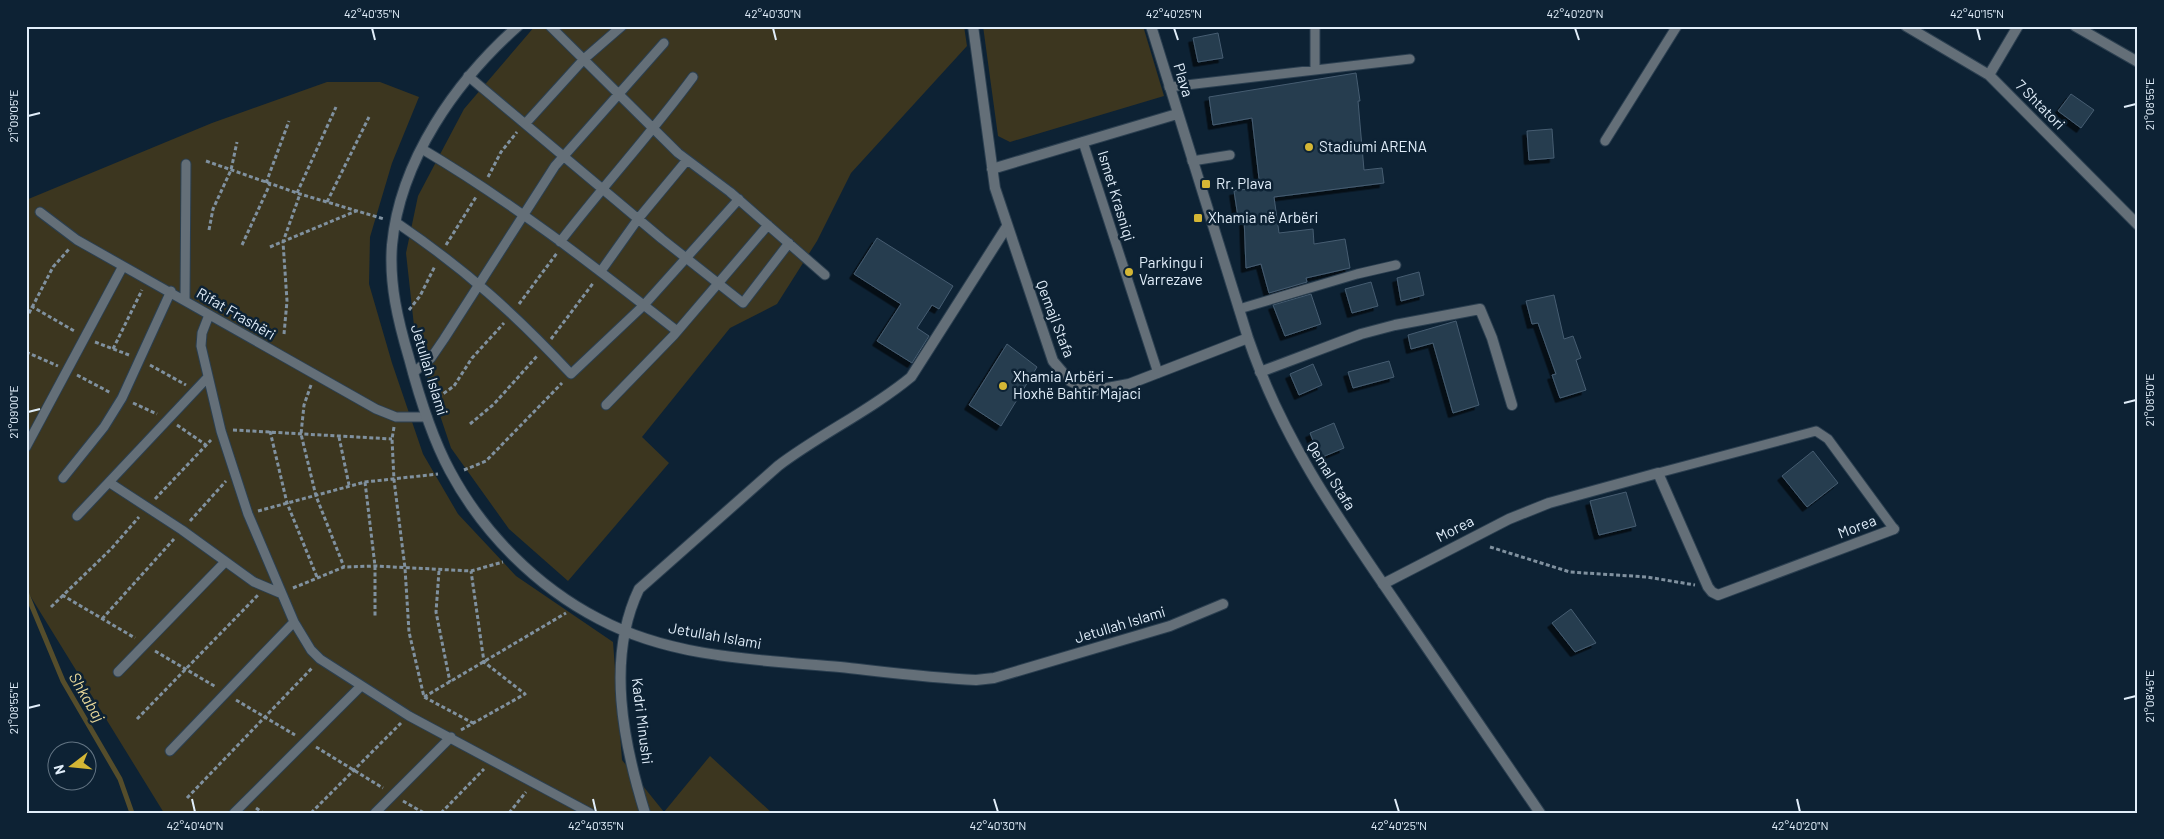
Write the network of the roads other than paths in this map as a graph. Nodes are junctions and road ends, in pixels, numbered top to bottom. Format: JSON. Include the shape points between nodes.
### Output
{"nodes":[{"id":1,"x":518,"y":26,"type":"edge"},
{"id":2,"x":550,"y":26,"type":"edge"},
{"id":3,"x":622,"y":26,"type":"edge"},
{"id":4,"x":973,"y":26,"type":"edge"},
{"id":5,"x":1151,"y":26,"type":"edge"},
{"id":6,"x":1315,"y":26,"type":"edge"},
{"id":7,"x":1677,"y":26,"type":"edge"},
{"id":8,"x":1906,"y":26,"type":"edge"},
{"id":9,"x":2018,"y":26,"type":"edge"},
{"id":10,"x":2075,"y":26,"type":"edge"},
{"id":11,"x":664,"y":43,"type":"dead end"},
{"id":12,"x":584,"y":59,"type":"junction"},
{"id":13,"x":1410,"y":59,"type":"dead end"},
{"id":14,"x":2138,"y":62,"type":"edge"},
{"id":15,"x":1315,"y":70,"type":"junction"},
{"id":16,"x":1989,"y":75,"type":"junction"},
{"id":17,"x":468,"y":76,"type":"junction"},
{"id":18,"x":693,"y":76,"type":"dead end"},
{"id":19,"x":1169,"y":87,"type":"junction"},
{"id":20,"x":618,"y":93,"type":"junction"},
{"id":21,"x":1177,"y":114,"type":"junction"},
{"id":22,"x":525,"y":124,"type":"junction"},
{"id":23,"x":654,"y":129,"type":"junction"},
{"id":24,"x":1605,"y":141,"type":"dead end"},
{"id":25,"x":1083,"y":142,"type":"junction"},
{"id":26,"x":422,"y":149,"type":"junction"},
{"id":27,"x":1230,"y":155,"type":"dead end"},
{"id":28,"x":564,"y":156,"type":"junction"},
{"id":29,"x":688,"y":160,"type":"junction"},
{"id":30,"x":1192,"y":160,"type":"junction"},
{"id":31,"x":186,"y":164,"type":"dead end"},
{"id":32,"x":992,"y":169,"type":"junction"},
{"id":33,"x":602,"y":188,"type":"junction"},
{"id":34,"x":739,"y":199,"type":"junction"},
{"id":35,"x":40,"y":212,"type":"dead end"},
{"id":36,"x":523,"y":216,"type":"junction"},
{"id":37,"x":638,"y":219,"type":"junction"},
{"id":38,"x":396,"y":222,"type":"junction"},
{"id":39,"x":768,"y":225,"type":"junction"},
{"id":40,"x":2138,"y":225,"type":"edge"},
{"id":41,"x":1006,"y":228,"type":"junction"},
{"id":42,"x":561,"y":243,"type":"junction"},
{"id":43,"x":789,"y":243,"type":"junction"},
{"id":44,"x":687,"y":258,"type":"junction"},
{"id":45,"x":1396,"y":265,"type":"dead end"},
{"id":46,"x":123,"y":266,"type":"junction"},
{"id":47,"x":601,"y":271,"type":"junction"},
{"id":48,"x":825,"y":275,"type":"dead end"},
{"id":49,"x":718,"y":282,"type":"junction"},
{"id":50,"x":480,"y":284,"type":"junction"},
{"id":51,"x":171,"y":292,"type":"junction"},
{"id":52,"x":185,"y":300,"type":"junction"},
{"id":53,"x":644,"y":305,"type":"junction"},
{"id":54,"x":1239,"y":309,"type":"junction"},
{"id":55,"x":209,"y":315,"type":"junction"},
{"id":56,"x":677,"y":331,"type":"junction"},
{"id":57,"x":1248,"y":338,"type":"junction"},
{"id":58,"x":1260,"y":372,"type":"junction"},
{"id":59,"x":413,"y":373,"type":"junction"},
{"id":60,"x":1158,"y":373,"type":"junction"},
{"id":61,"x":208,"y":377,"type":"junction"},
{"id":62,"x":606,"y":405,"type":"dead end"},
{"id":63,"x":1512,"y":405,"type":"dead end"},
{"id":64,"x":427,"y":417,"type":"junction"},
{"id":65,"x":26,"y":447,"type":"edge"},
{"id":66,"x":1658,"y":473,"type":"junction"},
{"id":67,"x":63,"y":478,"type":"dead end"},
{"id":68,"x":110,"y":483,"type":"junction"},
{"id":69,"x":77,"y":516,"type":"dead end"},
{"id":70,"x":1894,"y":529,"type":"joint"},
{"id":71,"x":225,"y":562,"type":"junction"},
{"id":72,"x":1383,"y":584,"type":"junction"},
{"id":73,"x":280,"y":593,"type":"junction"},
{"id":74,"x":1223,"y":604,"type":"dead end"},
{"id":75,"x":294,"y":622,"type":"junction"},
{"id":76,"x":624,"y":631,"type":"junction"},
{"id":77,"x":118,"y":672,"type":"dead end"},
{"id":78,"x":361,"y":686,"type":"junction"},
{"id":79,"x":451,"y":737,"type":"junction"},
{"id":80,"x":170,"y":750,"type":"dead end"},
{"id":81,"x":234,"y":813,"type":"edge"},
{"id":82,"x":375,"y":813,"type":"edge"},
{"id":83,"x":590,"y":813,"type":"edge"},
{"id":84,"x":645,"y":813,"type":"edge"},
{"id":85,"x":1540,"y":813,"type":"edge"}],
"edges":[{"from":1,"to":17,"type":"street","name":"Jetullah Islami"},
{"from":2,"to":12,"type":"lane"},
{"from":3,"to":12,"type":"lane"},
{"from":4,"to":32,"type":"street"},
{"from":5,"to":19,"type":"street","name":"Plava"},
{"from":6,"to":15,"type":"lane"},
{"from":7,"to":24,"type":"lane"},
{"from":8,"to":16,"type":"street","name":"7 Shtatori"},
{"from":9,"to":16,"type":"street"},
{"from":10,"to":14,"type":"street"},
{"from":11,"to":20,"type":"lane"},
{"from":12,"to":20,"type":"lane"},
{"from":12,"to":22,"type":"lane"},
{"from":13,"to":15,"type":"lane"},
{"from":15,"to":19,"type":"lane"},
{"from":16,"to":40,"type":"street","name":"7 Shtatori"},
{"from":17,"to":22,"type":"lane"},
{"from":17,"to":26,"type":"street","name":"Jetullah Islami"},
{"from":18,"to":23,"type":"lane"},
{"from":19,"to":21,"type":"street","name":"Plava"},
{"from":20,"to":23,"type":"lane"},
{"from":20,"to":28,"type":"lane"},
{"from":21,"to":25,"type":"street","name":"Ismet Krasniqi"},
{"from":21,"to":30,"type":"street","name":"Qemal Stafa"},
{"from":22,"to":28,"type":"lane"},
{"from":23,"to":29,"type":"lane"},
{"from":23,"to":33,"type":"lane"},
{"from":25,"to":32,"type":"street","name":"Ismet Krasniqi"},
{"from":25,"to":60,"type":"lane","name":"Ismet Krasniqi"},
{"from":26,"to":36,"type":"lane","via":[[483,186]]},
{"from":26,"to":38,"type":"street","name":"Jetullah Islami"},
{"from":27,"to":30,"type":"lane"},
{"from":28,"to":33,"type":"lane"},
{"from":28,"to":36,"type":"lane"},
{"from":29,"to":34,"type":"lane"},
{"from":29,"to":37,"type":"lane"},
{"from":30,"to":54,"type":"street","name":"Qemal Stafa"},
{"from":31,"to":52,"type":"lane"},
{"from":32,"to":41,"type":"street","name":"Qemajl Stafa"},
{"from":33,"to":37,"type":"lane"},
{"from":33,"to":42,"type":"lane"},
{"from":34,"to":39,"type":"lane"},
{"from":34,"to":44,"type":"lane"},
{"from":35,"to":46,"type":"lane","name":"Rifat Frashëri","via":[[77,240]]},
{"from":36,"to":42,"type":"lane"},
{"from":36,"to":50,"type":"lane"},
{"from":37,"to":44,"type":"lane"},
{"from":37,"to":47,"type":"lane"},
{"from":38,"to":50,"type":"lane"},
{"from":38,"to":59,"type":"street","name":"Jetullah Islami","via":[[392,273],[399,322]]},
{"from":39,"to":43,"type":"lane"},
{"from":39,"to":49,"type":"lane"},
{"from":41,"to":60,"type":"street","name":"Qemajl Stafa","via":[[1048,348],[1060,372],[1082,387],[1096,390],[1129,384]]},
{"from":41,"to":76,"type":"street","name":"Kadri Minushi","via":[[910,377],[778,466],[650,577],[639,589],[629,609]]},
{"from":42,"to":47,"type":"lane"},
{"from":43,"to":48,"type":"lane"},
{"from":43,"to":49,"type":"lane","via":[[743,303]]},
{"from":44,"to":49,"type":"lane"},
{"from":44,"to":53,"type":"lane"},
{"from":45,"to":54,"type":"lane"},
{"from":46,"to":51,"type":"lane","name":"Rifat Frashëri"},
{"from":46,"to":65,"type":"lane"},
{"from":47,"to":53,"type":"lane"},
{"from":49,"to":56,"type":"lane"},
{"from":50,"to":53,"type":"lane","via":[[571,374]]},
{"from":50,"to":59,"type":"lane","via":[[431,358]]},
{"from":51,"to":52,"type":"lane","name":"Rifat Frashëri"},
{"from":51,"to":67,"type":"lane","via":[[141,360],[104,428]]},
{"from":52,"to":55,"type":"lane","name":"Rifat Frashëri"},
{"from":53,"to":56,"type":"lane"},
{"from":54,"to":57,"type":"street","name":"Qemal Stafa"},
{"from":55,"to":61,"type":"lane","via":[[201,346]]},
{"from":55,"to":64,"type":"lane","name":"Rifat Frashëri","via":[[376,409],[396,417]]},
{"from":56,"to":62,"type":"lane"},
{"from":57,"to":58,"type":"street","name":"Qemal Stafa"},
{"from":57,"to":60,"type":"street","name":"Qemajl Stafa"},
{"from":58,"to":63,"type":"street","via":[[1361,334],[1480,309]]},
{"from":58,"to":72,"type":"street","name":"Qemal Stafa","via":[[1302,461]]},
{"from":59,"to":64,"type":"street","name":"Jetullah Islami"},
{"from":61,"to":68,"type":"lane"},
{"from":61,"to":73,"type":"lane","via":[[233,473]]},
{"from":64,"to":76,"type":"street","name":"Jetullah Islami","via":[[450,472],[483,520],[516,558],[577,607]]},
{"from":66,"to":70,"type":"lane","name":"Morea","via":[[1816,431],[1828,439]]},
{"from":66,"to":70,"type":"street","name":"Morea","via":[[1712,592],[1725,593]]},
{"from":66,"to":72,"type":"street","name":"Morea","via":[[1549,503],[1509,519]]},
{"from":68,"to":69,"type":"lane"},
{"from":68,"to":71,"type":"lane"},
{"from":71,"to":73,"type":"lane","via":[[265,588]]},
{"from":71,"to":77,"type":"lane"},
{"from":72,"to":85,"type":"street","name":"Qemal Stafa"},
{"from":73,"to":75,"type":"lane"},
{"from":74,"to":76,"type":"street","name":"Jetullah Islami","via":[[1161,629],[994,678],[976,680],[706,653]]},
{"from":75,"to":78,"type":"lane","via":[[320,659]]},
{"from":75,"to":80,"type":"lane"},
{"from":76,"to":84,"type":"street","name":"Kadri Minushi","via":[[621,660],[624,720]]},
{"from":78,"to":79,"type":"lane"},
{"from":78,"to":81,"type":"lane"},
{"from":79,"to":82,"type":"lane"},
{"from":79,"to":83,"type":"lane"}]}
